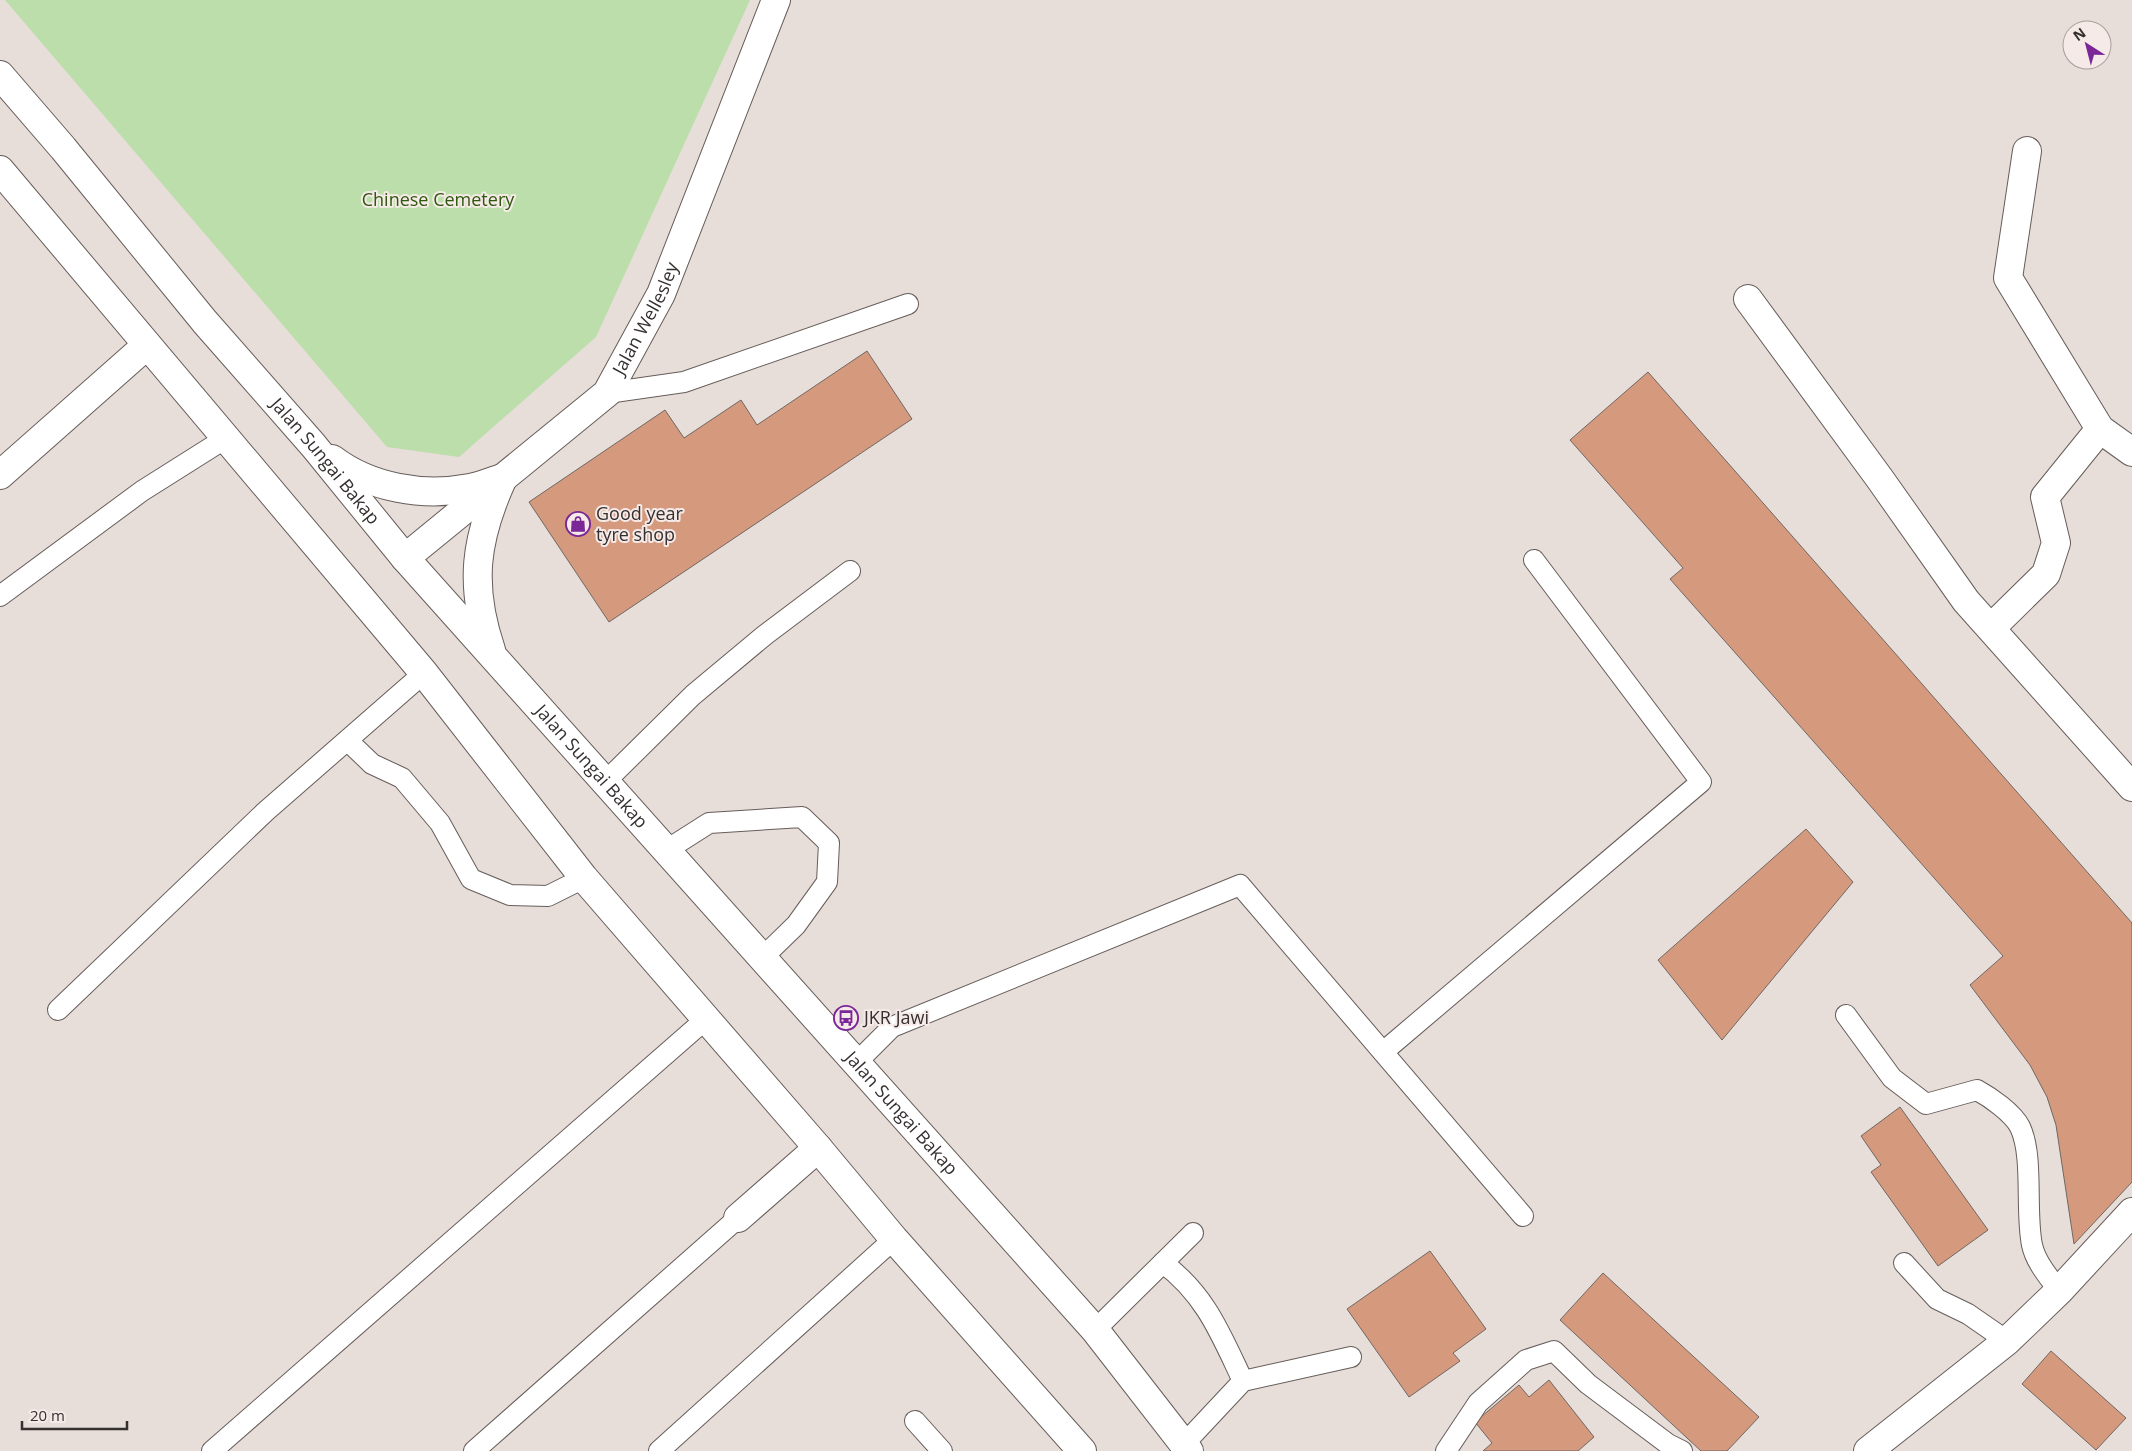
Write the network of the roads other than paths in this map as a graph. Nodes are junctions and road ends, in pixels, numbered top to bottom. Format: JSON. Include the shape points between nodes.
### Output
{"nodes":[{"id":1,"x":776,"y":0,"type":"edge"},
{"id":2,"x":0,"y":75,"type":"edge"},
{"id":3,"x":2027,"y":151,"type":"dead end"},
{"id":4,"x":1,"y":173,"type":"edge"},
{"id":5,"x":1748,"y":299,"type":"dead end"},
{"id":6,"x":908,"y":304,"type":"dead end"},
{"id":7,"x":148,"y":345,"type":"junction"},
{"id":8,"x":607,"y":393,"type":"junction"},
{"id":9,"x":2100,"y":429,"type":"junction"},
{"id":10,"x":226,"y":438,"type":"junction"},
{"id":11,"x":313,"y":445,"type":"junction"},
{"id":12,"x":2132,"y":452,"type":"edge"},
{"id":13,"x":0,"y":475,"type":"edge"},
{"id":14,"x":503,"y":478,"type":"junction"},
{"id":15,"x":405,"y":558,"type":"junction"},
{"id":16,"x":1534,"y":560,"type":"dead end"},
{"id":17,"x":850,"y":571,"type":"dead end"},
{"id":18,"x":0,"y":596,"type":"edge"},
{"id":19,"x":1991,"y":628,"type":"junction"},
{"id":20,"x":493,"y":655,"type":"junction"},
{"id":21,"x":424,"y":673,"type":"junction"},
{"id":22,"x":348,"y":741,"type":"junction"},
{"id":23,"x":605,"y":782,"type":"junction"},
{"id":24,"x":2132,"y":787,"type":"edge"},
{"id":25,"x":665,"y":850,"type":"junction"},
{"id":26,"x":584,"y":878,"type":"junction"},
{"id":27,"x":762,"y":958,"type":"junction"},
{"id":28,"x":58,"y":1010,"type":"dead end"},
{"id":29,"x":1846,"y":1015,"type":"dead end"},
{"id":30,"x":706,"y":1019,"type":"junction"},
{"id":31,"x":1382,"y":1052,"type":"junction"},
{"id":32,"x":857,"y":1062,"type":"junction"},
{"id":33,"x":818,"y":1148,"type":"junction"},
{"id":34,"x":2132,"y":1212,"type":"edge"},
{"id":35,"x":1523,"y":1216,"type":"dead end"},
{"id":36,"x":738,"y":1218,"type":"joint"},
{"id":37,"x":1193,"y":1233,"type":"dead end"},
{"id":38,"x":894,"y":1239,"type":"junction"},
{"id":39,"x":1163,"y":1263,"type":"junction"},
{"id":40,"x":1904,"y":1263,"type":"dead end"},
{"id":41,"x":2059,"y":1291,"type":"junction"},
{"id":42,"x":1095,"y":1330,"type":"junction"},
{"id":43,"x":2007,"y":1341,"type":"junction"},
{"id":44,"x":1351,"y":1357,"type":"dead end"},
{"id":45,"x":1244,"y":1382,"type":"junction"},
{"id":46,"x":915,"y":1421,"type":"dead end"},
{"id":47,"x":1186,"y":1448,"type":"edge"},
{"id":48,"x":212,"y":1451,"type":"edge"},
{"id":49,"x":474,"y":1451,"type":"edge"},
{"id":50,"x":660,"y":1451,"type":"edge"},
{"id":51,"x":942,"y":1451,"type":"edge"},
{"id":52,"x":1082,"y":1451,"type":"edge"},
{"id":53,"x":1446,"y":1451,"type":"edge"},
{"id":54,"x":1682,"y":1451,"type":"edge"},
{"id":55,"x":1868,"y":1451,"type":"edge"}],
"edges":[{"from":1,"to":8,"type":"main road","name":"Jalan Wellesley","via":[[660,294]]},
{"from":2,"to":11,"type":"main road","name":"Jalan Sungai Bakap","via":[[205,322]]},
{"from":3,"to":9,"type":"main road","via":[[2008,278]]},
{"from":4,"to":7,"type":"main road"},
{"from":5,"to":19,"type":"main road","via":[[1966,601]]},
{"from":6,"to":8,"type":"lane","via":[[684,382]]},
{"from":7,"to":10,"type":"main road"},
{"from":7,"to":13,"type":"main road"},
{"from":8,"to":14,"type":"main road","name":"Jalan Wellesley"},
{"from":9,"to":12,"type":"main road"},
{"from":9,"to":19,"type":"main road","via":[[2045,497],[2056,542],[2046,574]]},
{"from":10,"to":18,"type":"lane","via":[[142,490]]},
{"from":10,"to":21,"type":"main road"},
{"from":11,"to":14,"type":"main road","via":[[340,465],[370,480],[403,489],[437,491],[470,488]]},
{"from":11,"to":15,"type":"main road","name":"Jalan Sungai Bakap"},
{"from":14,"to":15,"type":"main road","name":"Jalan Wellesley"},
{"from":14,"to":20,"type":"main road","via":[[481,536],[477,566],[478,597]]},
{"from":15,"to":20,"type":"main road","name":"Jalan Sungai Bakap"},
{"from":16,"to":31,"type":"lane","via":[[1701,782]]},
{"from":17,"to":23,"type":"lane","via":[[693,695]]},
{"from":19,"to":24,"type":"main road"},
{"from":20,"to":23,"type":"main road","name":"Jalan Sungai Bakap"},
{"from":21,"to":22,"type":"lane"},
{"from":21,"to":26,"type":"main road"},
{"from":22,"to":26,"type":"lane","via":[[372,764],[402,778],[440,823],[471,879],[510,895],[548,896]]},
{"from":22,"to":28,"type":"lane","via":[[265,812]]},
{"from":23,"to":25,"type":"main road","name":"Jalan Sungai Bakap"},
{"from":25,"to":27,"type":"main road","name":"Jalan Sungai Bakap"},
{"from":25,"to":27,"type":"lane","via":[[709,823],[802,817],[830,843],[827,882],[796,925]]},
{"from":26,"to":30,"type":"main road"},
{"from":27,"to":32,"type":"main road","name":"Jalan Sungai Bakap"},
{"from":29,"to":41,"type":"lane","via":[[1892,1078],[1926,1104],[1977,1090],[1992,1098],[2020,1126],[2026,1145],[2032,1246],[2038,1262]]},
{"from":30,"to":33,"type":"main road"},
{"from":30,"to":48,"type":"lane"},
{"from":31,"to":32,"type":"lane","via":[[1240,885],[892,1027]]},
{"from":31,"to":35,"type":"lane"},
{"from":32,"to":42,"type":"main road","name":"Jalan Sungai Bakap"},
{"from":33,"to":36,"type":"main road"},
{"from":33,"to":38,"type":"main road"},
{"from":34,"to":41,"type":"main road"},
{"from":36,"to":49,"type":"lane"},
{"from":37,"to":39,"type":"lane"},
{"from":38,"to":50,"type":"lane"},
{"from":38,"to":52,"type":"main road"},
{"from":39,"to":42,"type":"lane"},
{"from":39,"to":45,"type":"lane","via":[[1181,1276],[1210,1313]]},
{"from":40,"to":43,"type":"lane","via":[[1937,1298],[1968,1314]]},
{"from":41,"to":43,"type":"main road"},
{"from":42,"to":47,"type":"main road","name":"Jalan Sungai Bakap"},
{"from":43,"to":55,"type":"main road"},
{"from":44,"to":45,"type":"lane"},
{"from":45,"to":47,"type":"lane"},
{"from":46,"to":51,"type":"lane"},
{"from":53,"to":54,"type":"lane","via":[[1478,1403],[1526,1360],[1554,1351],[1588,1384]]}]}
